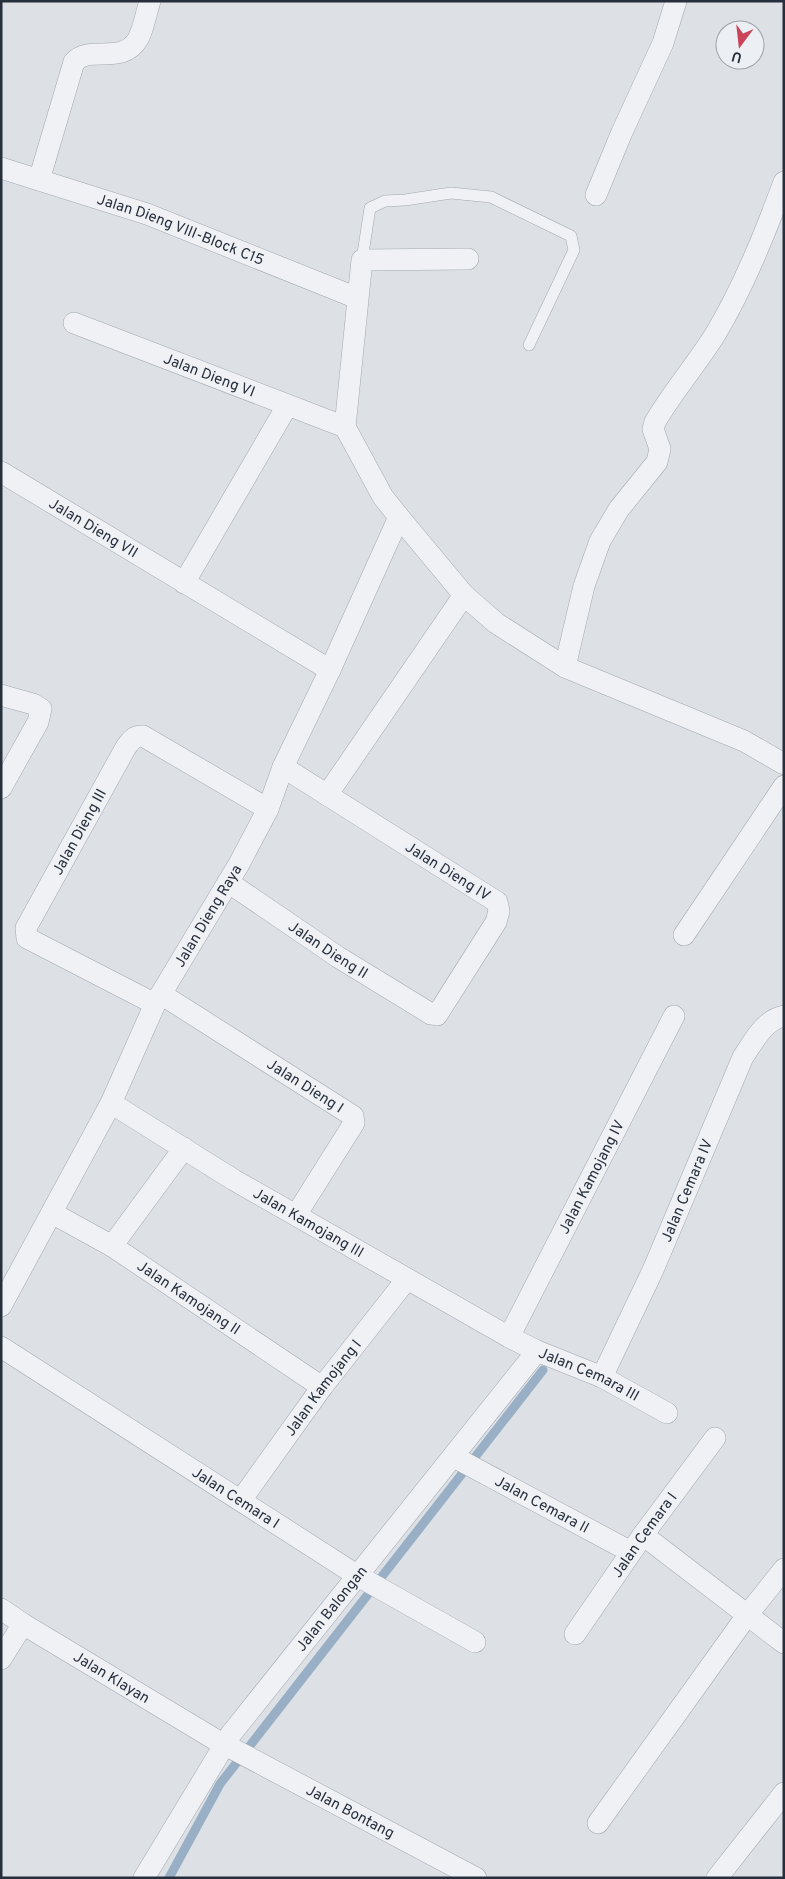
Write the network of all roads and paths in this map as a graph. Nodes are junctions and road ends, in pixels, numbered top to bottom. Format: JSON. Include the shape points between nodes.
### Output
{"nodes":[{"id":1,"x":150,"y":1,"type":"edge"},
{"id":2,"x":676,"y":1,"type":"edge"},
{"id":3,"x":1,"y":168,"type":"edge"},
{"id":4,"x":39,"y":180,"type":"junction"},
{"id":5,"x":784,"y":182,"type":"edge"},
{"id":6,"x":596,"y":195,"type":"dead end"},
{"id":7,"x":468,"y":259,"type":"dead end"},
{"id":8,"x":362,"y":260,"type":"junction"},
{"id":9,"x":357,"y":298,"type":"junction"},
{"id":10,"x":74,"y":323,"type":"dead end"},
{"id":11,"x":529,"y":345,"type":"dead end"},
{"id":12,"x":287,"y":406,"type":"junction"},
{"id":13,"x":345,"y":427,"type":"junction"},
{"id":14,"x":1,"y":472,"type":"edge"},
{"id":15,"x":399,"y":517,"type":"junction"},
{"id":16,"x":184,"y":583,"type":"junction"},
{"id":17,"x":464,"y":595,"type":"junction"},
{"id":18,"x":565,"y":667,"type":"junction"},
{"id":19,"x":330,"y":670,"type":"junction"},
{"id":20,"x":1,"y":695,"type":"edge"},
{"id":21,"x":784,"y":764,"type":"edge"},
{"id":22,"x":283,"y":767,"type":"junction"},
{"id":23,"x":784,"y":786,"type":"edge"},
{"id":24,"x":1,"y":788,"type":"edge"},
{"id":25,"x":327,"y":795,"type":"junction"},
{"id":26,"x":268,"y":809,"type":"junction"},
{"id":27,"x":228,"y":882,"type":"junction"},
{"id":28,"x":684,"y":934,"type":"dead end"},
{"id":29,"x":158,"y":999,"type":"junction"},
{"id":30,"x":431,"y":1014,"type":"joint"},
{"id":31,"x":674,"y":1016,"type":"dead end"},
{"id":32,"x":784,"y":1016,"type":"edge"},
{"id":33,"x":111,"y":1103,"type":"junction"},
{"id":34,"x":184,"y":1148,"type":"junction"},
{"id":35,"x":52,"y":1213,"type":"junction"},
{"id":36,"x":296,"y":1215,"type":"junction"},
{"id":37,"x":112,"y":1246,"type":"junction"},
{"id":38,"x":408,"y":1279,"type":"junction"},
{"id":39,"x":1,"y":1306,"type":"edge"},
{"id":40,"x":509,"y":1337,"type":"junction"},
{"id":41,"x":1,"y":1347,"type":"edge"},
{"id":42,"x":537,"y":1351,"type":"junction"},
{"id":43,"x":602,"y":1376,"type":"junction"},
{"id":44,"x":322,"y":1387,"type":"junction"},
{"id":45,"x":667,"y":1413,"type":"dead end"},
{"id":46,"x":715,"y":1438,"type":"dead end"},
{"id":47,"x":464,"y":1462,"type":"junction"},
{"id":48,"x":241,"y":1500,"type":"junction"},
{"id":49,"x":643,"y":1535,"type":"junction"},
{"id":50,"x":631,"y":1552,"type":"junction"},
{"id":51,"x":784,"y":1569,"type":"edge"},
{"id":52,"x":369,"y":1583,"type":"junction"},
{"id":53,"x":1,"y":1609,"type":"edge"},
{"id":54,"x":748,"y":1614,"type":"junction"},
{"id":55,"x":23,"y":1624,"type":"junction"},
{"id":56,"x":575,"y":1634,"type":"dead end"},
{"id":57,"x":475,"y":1642,"type":"dead end"},
{"id":58,"x":784,"y":1643,"type":"edge"},
{"id":59,"x":1,"y":1658,"type":"edge"},
{"id":60,"x":237,"y":1752,"type":"junction"},
{"id":61,"x":784,"y":1793,"type":"edge"},
{"id":62,"x":598,"y":1824,"type":"dead end"},
{"id":63,"x":144,"y":1878,"type":"edge"},
{"id":64,"x":476,"y":1878,"type":"edge"},
{"id":65,"x":717,"y":1878,"type":"edge"}],
"edges":[{"from":1,"to":4,"type":"street","via":[[138,39],[127,51],[84,55],[74,62]]},
{"from":2,"to":6,"type":"street","via":[[663,43]]},
{"from":3,"to":4,"type":"street","name":"Jalan Dieng VIII-Block C15"},
{"from":4,"to":9,"type":"street","name":"Jalan Dieng VIII-Block C15","via":[[147,214]]},
{"from":5,"to":18,"type":"street","via":[[740,287],[717,330],[655,422],[653,428],[660,449],[657,462],[619,509],[600,541],[584,586]]},
{"from":7,"to":8,"type":"street"},
{"from":8,"to":9,"type":"street"},
{"from":8,"to":11,"type":"lane","via":[[370,208],[385,201],[451,193],[491,197],[559,229],[571,236],[574,250]]},
{"from":9,"to":13,"type":"street"},
{"from":10,"to":12,"type":"street","name":"Jalan Dieng VI"},
{"from":12,"to":13,"type":"street","name":"Jalan Dieng VI"},
{"from":12,"to":16,"type":"street"},
{"from":13,"to":15,"type":"street","via":[[382,497]]},
{"from":14,"to":16,"type":"street","name":"Jalan Dieng VII"},
{"from":15,"to":17,"type":"street"},
{"from":15,"to":19,"type":"street","name":"Jalan Dieng Raya"},
{"from":16,"to":19,"type":"street","name":"Jalan Dieng VII"},
{"from":17,"to":18,"type":"street","via":[[496,623]]},
{"from":17,"to":25,"type":"street"},
{"from":18,"to":21,"type":"street","via":[[744,741]]},
{"from":19,"to":22,"type":"street","name":"Jalan Dieng Raya"},
{"from":20,"to":24,"type":"street","via":[[41,709],[38,722]]},
{"from":22,"to":25,"type":"street","name":"Jalan Dieng IV"},
{"from":22,"to":26,"type":"street","name":"Jalan Dieng Raya"},
{"from":23,"to":28,"type":"street"},
{"from":25,"to":30,"type":"street","name":"Jalan Dieng IV","via":[[497,902],[496,922],[441,1011],[437,1015]]},
{"from":26,"to":27,"type":"street","name":"Jalan Dieng Raya"},
{"from":26,"to":29,"type":"street","name":"Jalan Dieng III","via":[[143,736],[134,738],[126,747],[26,928],[27,938]]},
{"from":27,"to":29,"type":"street","name":"Jalan Dieng Raya"},
{"from":27,"to":30,"type":"street","name":"Jalan Dieng II","via":[[338,958]]},
{"from":29,"to":33,"type":"street","name":"Jalan Dieng Raya"},
{"from":29,"to":36,"type":"street","name":"Jalan Dieng I","via":[[353,1116],[354,1123]]},
{"from":31,"to":40,"type":"street","name":"Jalan Kamojang IV"},
{"from":32,"to":43,"type":"street","name":"Jalan Cemara IV","via":[[764,1027],[743,1057],[653,1270]]},
{"from":33,"to":34,"type":"street","name":"Jalan Kamojang III"},
{"from":33,"to":35,"type":"street","name":"Jalan Dieng Raya"},
{"from":34,"to":36,"type":"street","name":"Jalan Kamojang III"},
{"from":34,"to":37,"type":"street"},
{"from":35,"to":37,"type":"street","name":"Jalan Kamojang II"},
{"from":35,"to":39,"type":"street","name":"Jalan Dieng Raya"},
{"from":36,"to":38,"type":"street","name":"Jalan Kamojang III"},
{"from":37,"to":44,"type":"street","name":"Jalan Kamojang II"},
{"from":38,"to":40,"type":"street","name":"Jalan Kamojang III"},
{"from":38,"to":44,"type":"street","name":"Jalan Kamojang I"},
{"from":40,"to":42,"type":"street","name":"Jalan Cemara III"},
{"from":41,"to":48,"type":"street","name":"Jalan Cemara I"},
{"from":42,"to":43,"type":"street","name":"Jalan Cemara III"},
{"from":42,"to":47,"type":"street","name":"Jalan Balongan"},
{"from":43,"to":45,"type":"street","name":"Jalan Cemara III"},
{"from":44,"to":48,"type":"street","name":"Jalan Kamojang I"},
{"from":46,"to":49,"type":"street","name":"Jalan Cemara I"},
{"from":47,"to":50,"type":"street","name":"Jalan Cemara II"},
{"from":47,"to":52,"type":"street","name":"Jalan Balongan"},
{"from":48,"to":52,"type":"street","name":"Jalan Cemara I"},
{"from":49,"to":50,"type":"street","name":"Jalan Cemara I"},
{"from":49,"to":54,"type":"street"},
{"from":50,"to":56,"type":"street","name":"Jalan Cemara I"},
{"from":51,"to":54,"type":"street"},
{"from":52,"to":57,"type":"street","name":"Jalan Cemara I"},
{"from":52,"to":60,"type":"street","name":"Jalan Balongan","via":[[263,1692]]},
{"from":53,"to":55,"type":"street","name":"Jalan Klayan"},
{"from":54,"to":58,"type":"street"},
{"from":54,"to":62,"type":"street"},
{"from":55,"to":59,"type":"street"},
{"from":55,"to":60,"type":"street","name":"Jalan Klayan"},
{"from":60,"to":63,"type":"street","name":"Jalan Balongan"},
{"from":60,"to":64,"type":"street","name":"Jalan Bontang"},
{"from":61,"to":65,"type":"street"}]}
